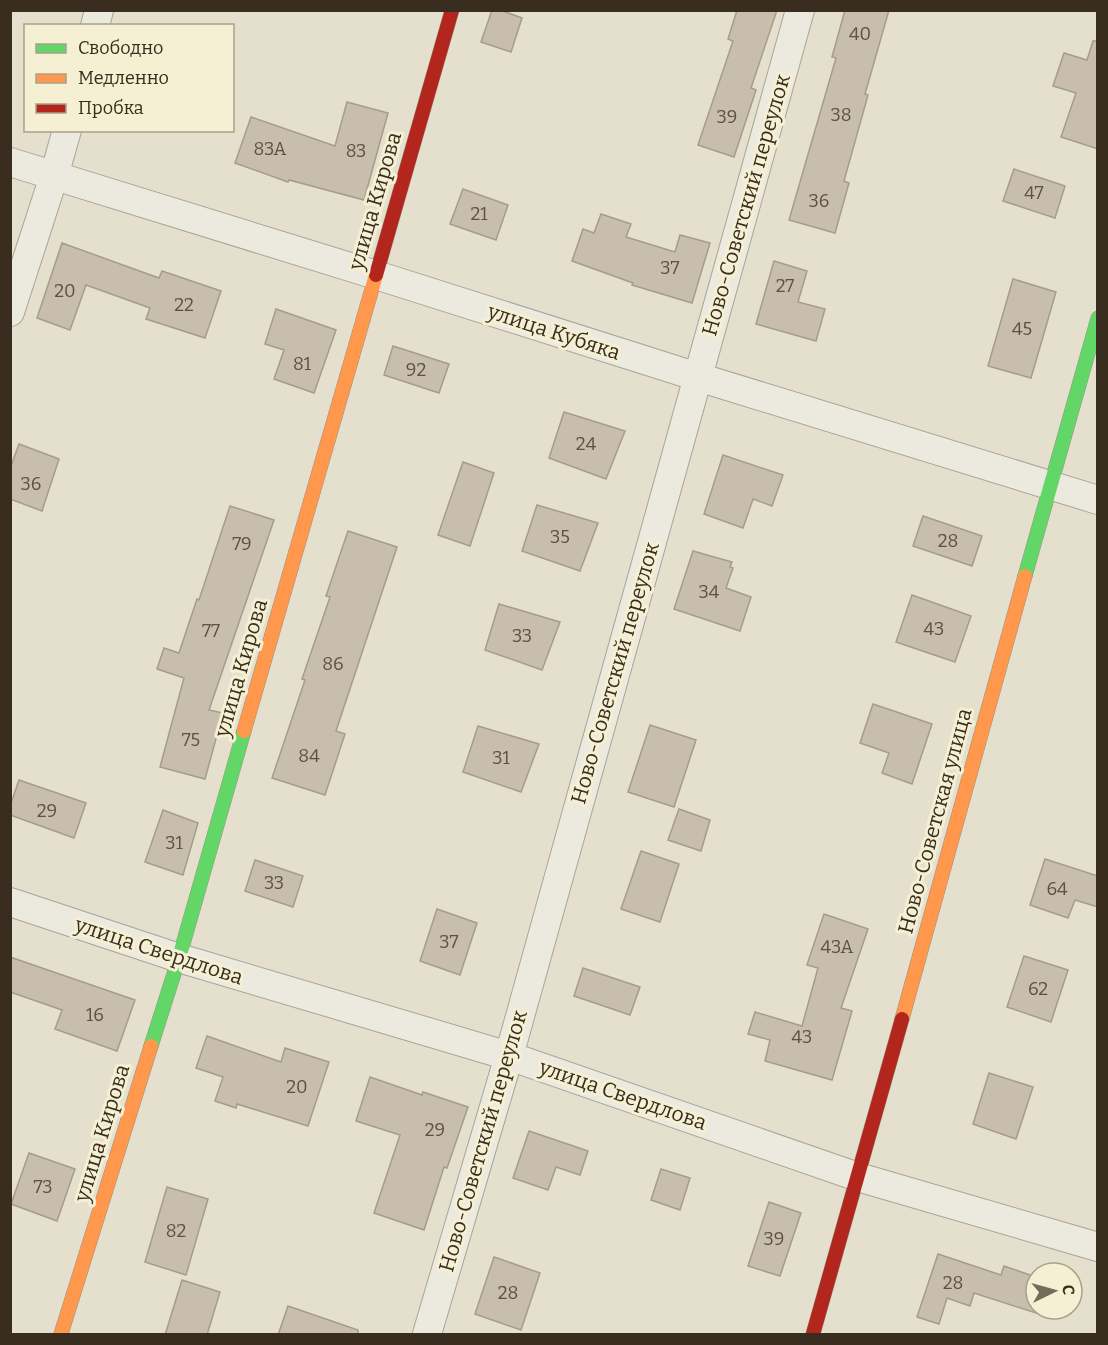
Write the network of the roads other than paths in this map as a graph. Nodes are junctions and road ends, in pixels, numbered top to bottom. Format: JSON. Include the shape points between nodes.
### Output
{"nodes":[{"id":1,"x":452,"y":10,"type":"edge"},
{"id":2,"x":800,"y":10,"type":"edge"},
{"id":3,"x":66,"y":132,"type":"edge"},
{"id":4,"x":10,"y":162,"type":"edge"},
{"id":5,"x":54,"y":176,"type":"junction"},
{"id":6,"x":376,"y":275,"type":"junction"},
{"id":7,"x":10,"y":312,"type":"edge"},
{"id":8,"x":1098,"y":318,"type":"edge"},
{"id":9,"x":698,"y":377,"type":"junction"},
{"id":10,"x":1050,"y":485,"type":"junction"},
{"id":11,"x":1098,"y":500,"type":"edge"},
{"id":12,"x":10,"y":903,"type":"edge"},
{"id":13,"x":178,"y":958,"type":"junction"},
{"id":14,"x":509,"y":1056,"type":"junction"},
{"id":15,"x":858,"y":1177,"type":"junction"},
{"id":16,"x":1098,"y":1247,"type":"edge"},
{"id":17,"x":61,"y":1335,"type":"edge"},
{"id":18,"x":427,"y":1335,"type":"edge"},
{"id":19,"x":813,"y":1335,"type":"edge"}],
"edges":[{"from":1,"to":6,"type":"street","name":"улица Кирова"},
{"from":2,"to":9,"type":"street","name":"Ново-Советский переулок"},
{"from":3,"to":5,"type":"street"},
{"from":4,"to":5,"type":"street","name":"улица Кубяка"},
{"from":5,"to":6,"type":"street","name":"улица Кубяка"},
{"from":5,"to":7,"type":"street"},
{"from":6,"to":9,"type":"street","name":"улица Кубяка"},
{"from":6,"to":13,"type":"street","name":"улица Кирова"},
{"from":8,"to":10,"type":"street","name":"Ново-Советская улица"},
{"from":9,"to":10,"type":"street","name":"улица Кубяка"},
{"from":9,"to":14,"type":"street","name":"Ново-Советский переулок"},
{"from":10,"to":11,"type":"street","name":"улица Кубяка"},
{"from":10,"to":15,"type":"street","name":"Ново-Советская улица"},
{"from":12,"to":13,"type":"street","name":"улица Свердлова"},
{"from":13,"to":14,"type":"street","name":"улица Свердлова"},
{"from":13,"to":17,"type":"street","name":"улица Кирова"},
{"from":14,"to":15,"type":"street","name":"улица Свердлова"},
{"from":14,"to":18,"type":"street","name":"Ново-Советский переулок"},
{"from":15,"to":16,"type":"street","name":"улица Свердлова"},
{"from":15,"to":19,"type":"street","name":"Ново-Советская улица"}]}
